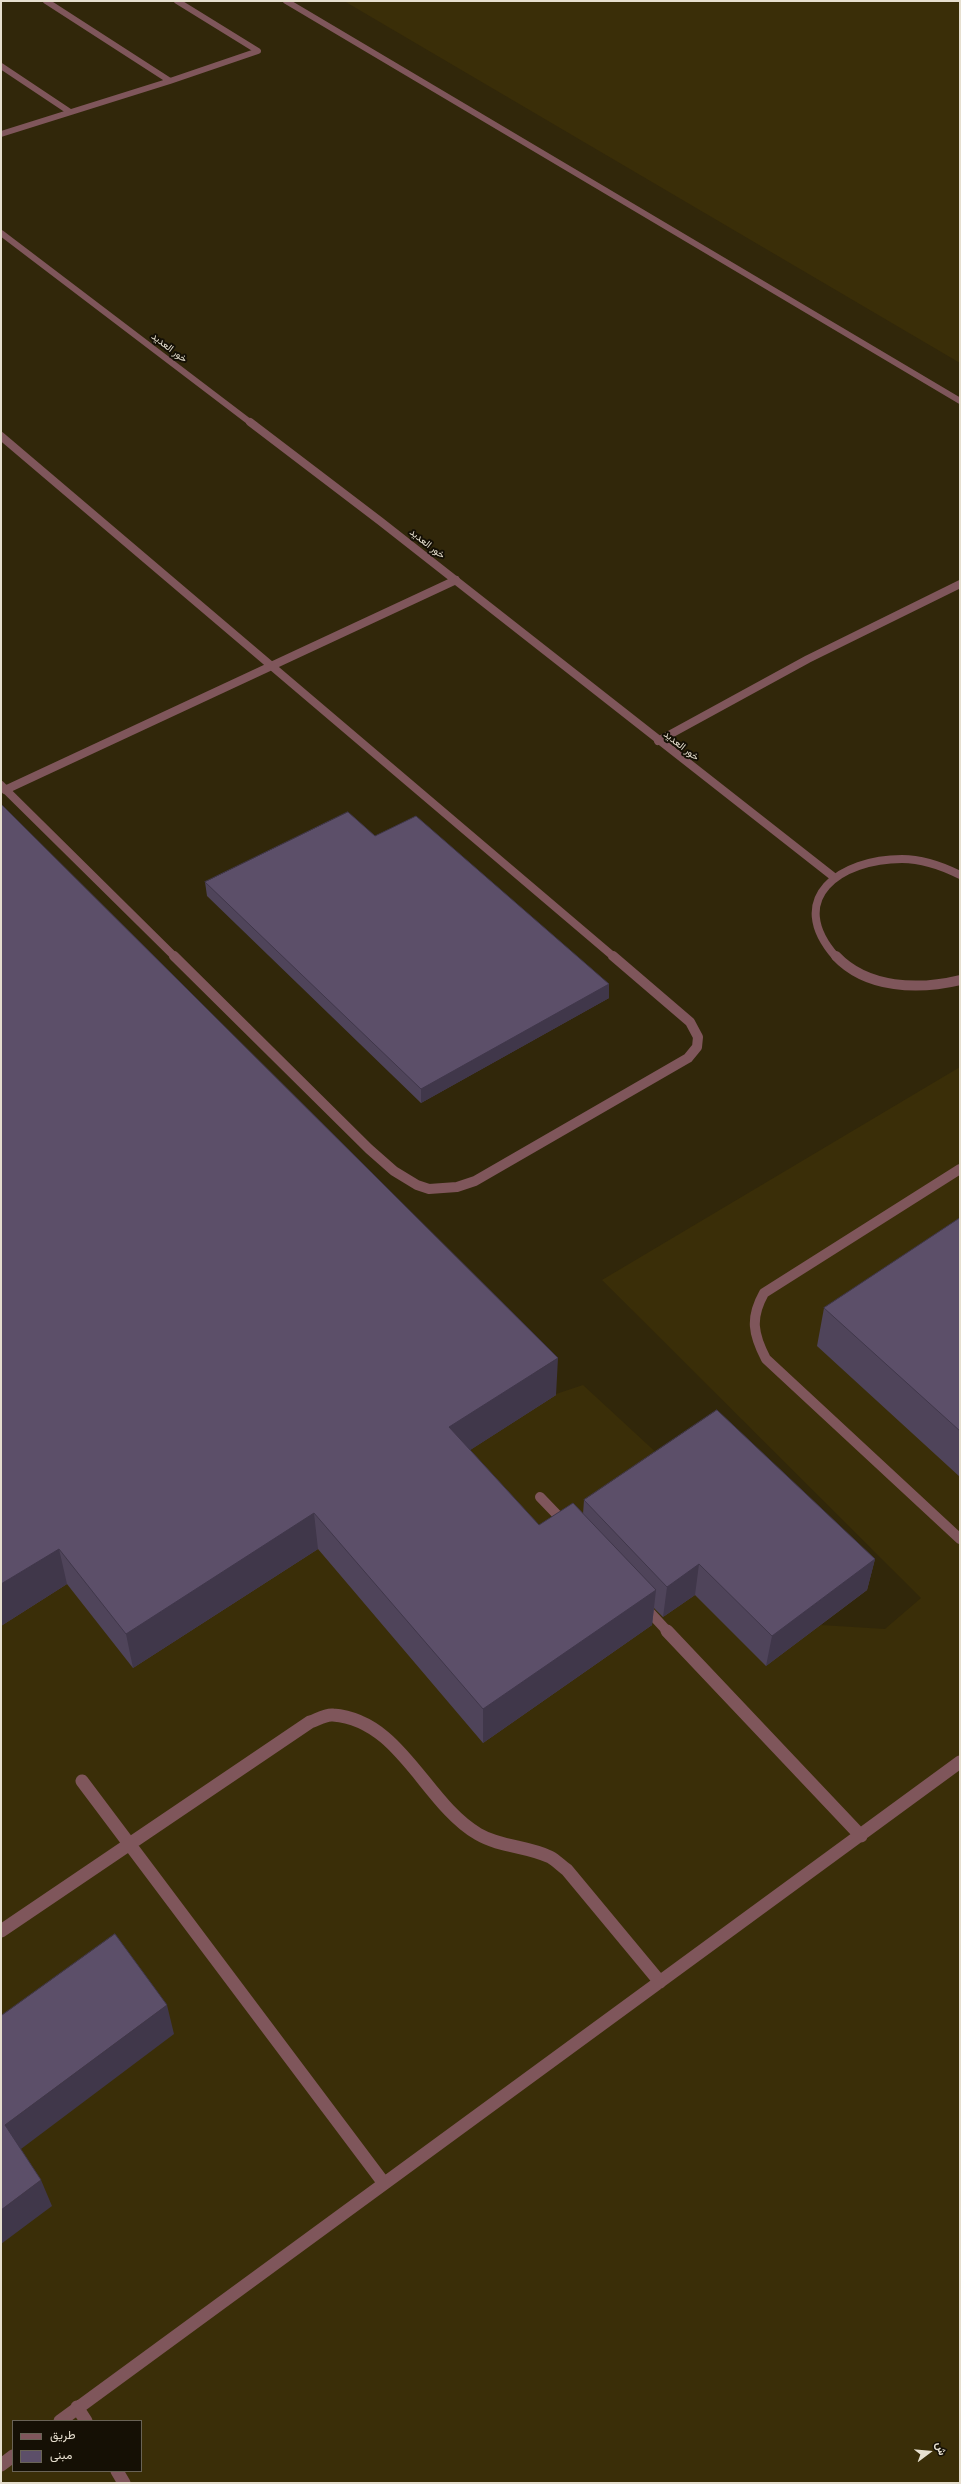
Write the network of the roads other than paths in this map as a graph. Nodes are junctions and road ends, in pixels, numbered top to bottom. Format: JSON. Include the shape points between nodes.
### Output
{"nodes":[{"id":1,"x":46,"y":1,"type":"edge"},
{"id":2,"x":177,"y":1,"type":"edge"},
{"id":3,"x":286,"y":1,"type":"edge"},
{"id":4,"x":1,"y":66,"type":"edge"},
{"id":5,"x":170,"y":81,"type":"junction"},
{"id":6,"x":70,"y":112,"type":"junction"},
{"id":7,"x":1,"y":134,"type":"edge"},
{"id":8,"x":1,"y":233,"type":"edge"},
{"id":9,"x":960,"y":401,"type":"edge"},
{"id":10,"x":1,"y":436,"type":"edge"},
{"id":11,"x":456,"y":580,"type":"junction"},
{"id":12,"x":960,"y":584,"type":"edge"},
{"id":13,"x":270,"y":666,"type":"junction"},
{"id":14,"x":658,"y":741,"type":"junction"},
{"id":15,"x":3,"y":787,"type":"edge"},
{"id":16,"x":960,"y":875,"type":"edge"},
{"id":17,"x":835,"y":878,"type":"junction"},
{"id":18,"x":960,"y":980,"type":"edge"},
{"id":19,"x":960,"y":1169,"type":"edge"},
{"id":20,"x":540,"y":1497,"type":"dead end"},
{"id":21,"x":573,"y":1531,"type":"edge"},
{"id":22,"x":960,"y":1539,"type":"edge"},
{"id":23,"x":638,"y":1600,"type":"edge"},
{"id":24,"x":960,"y":1762,"type":"edge"},
{"id":25,"x":82,"y":1781,"type":"dead end"},
{"id":26,"x":861,"y":1836,"type":"junction"},
{"id":27,"x":129,"y":1845,"type":"junction"},
{"id":28,"x":1,"y":1931,"type":"edge"},
{"id":29,"x":660,"y":1982,"type":"junction"},
{"id":30,"x":383,"y":2182,"type":"junction"},
{"id":31,"x":78,"y":2408,"type":"junction"},
{"id":32,"x":61,"y":2420,"type":"edge"},
{"id":33,"x":85,"y":2420,"type":"edge"},
{"id":34,"x":12,"y":2457,"type":"edge"},
{"id":35,"x":1,"y":2466,"type":"edge"},
{"id":36,"x":118,"y":2472,"type":"edge"},
{"id":37,"x":124,"y":2483,"type":"edge"}],
"edges":[{"from":1,"to":5,"type":"street"},
{"from":2,"to":5,"type":"street","via":[[258,51]]},
{"from":3,"to":9,"type":"street"},
{"from":4,"to":6,"type":"street"},
{"from":5,"to":6,"type":"street"},
{"from":6,"to":7,"type":"street"},
{"from":8,"to":11,"type":"street","name":"خور العديد"},
{"from":10,"to":13,"type":"street"},
{"from":11,"to":13,"type":"street"},
{"from":11,"to":14,"type":"street","name":"خور العديد"},
{"from":12,"to":14,"type":"street","via":[[808,659]]},
{"from":13,"to":15,"type":"street"},
{"from":13,"to":15,"type":"street","via":[[685,1017],[697,1032],[697,1049],[681,1062],[475,1181],[457,1189],[436,1191],[416,1186],[369,1149]]},
{"from":14,"to":17,"type":"street","name":"خور العديد"},
{"from":16,"to":17,"type":"street","via":[[946,868],[916,860],[885,860],[858,866]]},
{"from":17,"to":18,"type":"street","via":[[820,894],[814,914],[819,935],[833,954],[856,971],[884,982],[916,987]]},
{"from":19,"to":22,"type":"street","via":[[764,1293],[753,1311],[753,1336],[766,1359]]},
{"from":20,"to":21,"type":"street"},
{"from":23,"to":26,"type":"street"},
{"from":24,"to":26,"type":"street"},
{"from":25,"to":27,"type":"street"},
{"from":26,"to":29,"type":"street"},
{"from":27,"to":28,"type":"street"},
{"from":27,"to":29,"type":"street","via":[[310,1722],[332,1715],[358,1720],[392,1745],[460,1822],[479,1835],[551,1858],[567,1870]]},
{"from":27,"to":30,"type":"street"},
{"from":29,"to":30,"type":"street"},
{"from":30,"to":31,"type":"street"},
{"from":31,"to":32,"type":"street"},
{"from":31,"to":33,"type":"street"},
{"from":34,"to":35,"type":"street"},
{"from":36,"to":37,"type":"street"}]}
